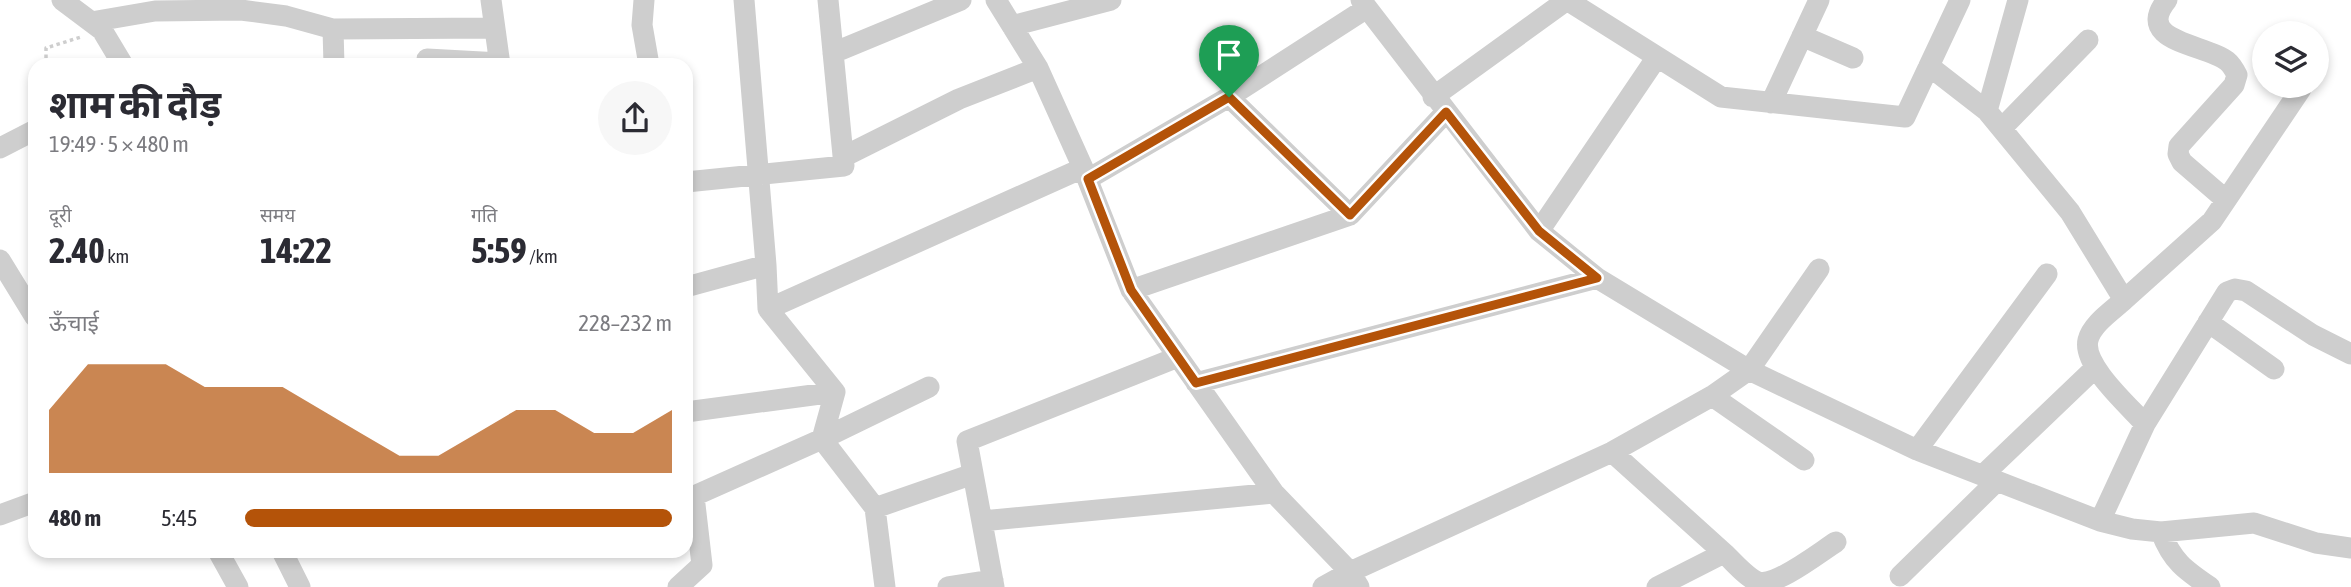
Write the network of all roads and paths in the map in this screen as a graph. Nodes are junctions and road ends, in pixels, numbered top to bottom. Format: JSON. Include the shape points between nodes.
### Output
{"nodes":[{"id":1,"x":62,"y":0,"type":"edge"},
{"id":2,"x":491,"y":0,"type":"edge"},
{"id":3,"x":644,"y":0,"type":"edge"},
{"id":4,"x":744,"y":0,"type":"edge"},
{"id":5,"x":828,"y":0,"type":"edge"},
{"id":6,"x":961,"y":0,"type":"edge"},
{"id":7,"x":996,"y":0,"type":"edge"},
{"id":8,"x":1111,"y":0,"type":"edge"},
{"id":9,"x":1567,"y":0,"type":"edge"},
{"id":10,"x":1819,"y":0,"type":"edge"},
{"id":11,"x":1960,"y":0,"type":"edge"},
{"id":12,"x":2018,"y":0,"type":"edge"},
{"id":13,"x":2162,"y":2,"type":"edge"},
{"id":14,"x":1364,"y":4,"type":"edge"},
{"id":15,"x":96,"y":26,"type":"junction"},
{"id":16,"x":1012,"y":26,"type":"junction"},
{"id":17,"x":494,"y":28,"type":"junction"},
{"id":18,"x":333,"y":29,"type":"junction"},
{"id":19,"x":1802,"y":36,"type":"junction"},
{"id":20,"x":2088,"y":40,"type":"dead end"},
{"id":21,"x":834,"y":53,"type":"junction"},
{"id":22,"x":1657,"y":57,"type":"junction"},
{"id":23,"x":46,"y":58,"type":"edge"},
{"id":24,"x":118,"y":58,"type":"edge"},
{"id":25,"x":334,"y":58,"type":"edge"},
{"id":26,"x":499,"y":58,"type":"edge"},
{"id":27,"x":648,"y":58,"type":"edge"},
{"id":28,"x":1853,"y":58,"type":"dead end"},
{"id":29,"x":1928,"y":66,"type":"junction"},
{"id":30,"x":1038,"y":68,"type":"junction"},
{"id":31,"x":1229,"y":97,"type":"junction"},
{"id":32,"x":2295,"y":98,"type":"edge"},
{"id":33,"x":1771,"y":103,"type":"junction"},
{"id":34,"x":1439,"y":104,"type":"junction"},
{"id":35,"x":1987,"y":111,"type":"junction"},
{"id":36,"x":2003,"y":128,"type":"junction"},
{"id":37,"x":28,"y":134,"type":"edge"},
{"id":38,"x":0,"y":148,"type":"edge"},
{"id":39,"x":843,"y":157,"type":"junction"},
{"id":40,"x":1085,"y":173,"type":"junction"},
{"id":41,"x":758,"y":175,"type":"junction"},
{"id":42,"x":693,"y":181,"type":"edge"},
{"id":43,"x":2226,"y":200,"type":"junction"},
{"id":44,"x":1350,"y":215,"type":"junction"},
{"id":45,"x":1539,"y":231,"type":"junction"},
{"id":46,"x":0,"y":260,"type":"edge"},
{"id":47,"x":766,"y":265,"type":"junction"},
{"id":48,"x":1819,"y":269,"type":"dead end"},
{"id":49,"x":2048,"y":274,"type":"dead end"},
{"id":50,"x":1597,"y":278,"type":"junction"},
{"id":51,"x":693,"y":284,"type":"edge"},
{"id":52,"x":1131,"y":290,"type":"junction"},
{"id":53,"x":2124,"y":300,"type":"junction"},
{"id":54,"x":28,"y":306,"type":"edge"},
{"id":55,"x":768,"y":309,"type":"junction"},
{"id":56,"x":2208,"y":322,"type":"junction"},
{"id":57,"x":2351,"y":354,"type":"edge"},
{"id":58,"x":1178,"y":357,"type":"junction"},
{"id":59,"x":2095,"y":368,"type":"junction"},
{"id":60,"x":2274,"y":369,"type":"dead end"},
{"id":61,"x":1748,"y":370,"type":"junction"},
{"id":62,"x":1196,"y":383,"type":"junction"},
{"id":63,"x":929,"y":387,"type":"dead end"},
{"id":64,"x":835,"y":392,"type":"junction"},
{"id":65,"x":1712,"y":396,"type":"junction"},
{"id":66,"x":693,"y":411,"type":"edge"},
{"id":67,"x":2145,"y":424,"type":"junction"},
{"id":68,"x":822,"y":439,"type":"junction"},
{"id":69,"x":1917,"y":450,"type":"junction"},
{"id":70,"x":1612,"y":452,"type":"junction"},
{"id":71,"x":1804,"y":460,"type":"dead end"},
{"id":72,"x":973,"y":474,"type":"junction"},
{"id":73,"x":1990,"y":478,"type":"junction"},
{"id":74,"x":1274,"y":493,"type":"junction"},
{"id":75,"x":28,"y":505,"type":"edge"},
{"id":76,"x":874,"y":508,"type":"junction"},
{"id":77,"x":0,"y":515,"type":"edge"},
{"id":78,"x":982,"y":521,"type":"junction"},
{"id":79,"x":2100,"y":521,"type":"junction"},
{"id":80,"x":2161,"y":532,"type":"junction"},
{"id":81,"x":1836,"y":541,"type":"dead end"},
{"id":82,"x":2351,"y":548,"type":"edge"},
{"id":83,"x":1724,"y":553,"type":"junction"},
{"id":84,"x":222,"y":558,"type":"edge"},
{"id":85,"x":286,"y":558,"type":"edge"},
{"id":86,"x":1900,"y":576,"type":"dead end"},
{"id":87,"x":1354,"y":580,"type":"edge"},
{"id":88,"x":994,"y":584,"type":"edge"},
{"id":89,"x":238,"y":587,"type":"edge"},
{"id":90,"x":300,"y":587,"type":"edge"},
{"id":91,"x":678,"y":587,"type":"edge"},
{"id":92,"x":885,"y":587,"type":"edge"},
{"id":93,"x":948,"y":587,"type":"edge"},
{"id":94,"x":1323,"y":587,"type":"edge"},
{"id":95,"x":1657,"y":587,"type":"edge"},
{"id":96,"x":2210,"y":587,"type":"edge"}],
"edges":[{"from":1,"to":15,"type":"street"},
{"from":2,"to":17,"type":"street"},
{"from":3,"to":27,"type":"street","via":[[642,25]]},
{"from":4,"to":41,"type":"street"},
{"from":5,"to":21,"type":"street"},
{"from":6,"to":21,"type":"street"},
{"from":7,"to":16,"type":"street"},
{"from":8,"to":16,"type":"street"},
{"from":9,"to":22,"type":"street"},
{"from":9,"to":34,"type":"street"},
{"from":10,"to":19,"type":"street"},
{"from":11,"to":29,"type":"street"},
{"from":12,"to":35,"type":"street"},
{"from":13,"to":43,"type":"street","via":[[2158,23],[2165,35],[2217,55],[2236,75],[2234,85],[2179,146],[2178,154]]},
{"from":14,"to":31,"type":"street"},
{"from":14,"to":34,"type":"street"},
{"from":15,"to":18,"type":"street","via":[[155,11],[241,10]]},
{"from":15,"to":23,"type":"path","via":[[46,48]]},
{"from":15,"to":24,"type":"street"},
{"from":16,"to":30,"type":"street"},
{"from":17,"to":18,"type":"street"},
{"from":17,"to":26,"type":"street"},
{"from":18,"to":25,"type":"street"},
{"from":19,"to":28,"type":"street"},
{"from":19,"to":33,"type":"street"},
{"from":20,"to":36,"type":"street"},
{"from":21,"to":39,"type":"street"},
{"from":22,"to":33,"type":"street","via":[[1721,97]]},
{"from":22,"to":45,"type":"street"},
{"from":29,"to":33,"type":"street","via":[[1905,117]]},
{"from":29,"to":35,"type":"street"},
{"from":30,"to":39,"type":"street","via":[[959,99]]},
{"from":30,"to":40,"type":"street"},
{"from":31,"to":40,"type":"street"},
{"from":31,"to":44,"type":"street"},
{"from":32,"to":43,"type":"street"},
{"from":34,"to":44,"type":"street"},
{"from":34,"to":45,"type":"street"},
{"from":35,"to":36,"type":"street"},
{"from":36,"to":53,"type":"street","via":[[2070,212]]},
{"from":37,"to":38,"type":"street"},
{"from":39,"to":41,"type":"street","via":[[844,166]]},
{"from":40,"to":52,"type":"street"},
{"from":40,"to":55,"type":"street"},
{"from":41,"to":42,"type":"street"},
{"from":41,"to":47,"type":"street"},
{"from":43,"to":53,"type":"street","via":[[2198,235]]},
{"from":44,"to":52,"type":"street"},
{"from":45,"to":50,"type":"street"},
{"from":46,"to":54,"type":"street"},
{"from":47,"to":51,"type":"street"},
{"from":47,"to":55,"type":"street"},
{"from":48,"to":61,"type":"street"},
{"from":49,"to":69,"type":"street"},
{"from":50,"to":61,"type":"street"},
{"from":50,"to":62,"type":"street"},
{"from":52,"to":58,"type":"street"},
{"from":53,"to":59,"type":"street","via":[[2088,340]]},
{"from":55,"to":64,"type":"street"},
{"from":56,"to":57,"type":"street","via":[[2227,292],[2246,291]]},
{"from":56,"to":60,"type":"street"},
{"from":56,"to":67,"type":"street"},
{"from":58,"to":62,"type":"street"},
{"from":58,"to":72,"type":"street","via":[[967,441]]},
{"from":59,"to":67,"type":"street"},
{"from":59,"to":73,"type":"street"},
{"from":61,"to":65,"type":"street"},
{"from":61,"to":69,"type":"street"},
{"from":62,"to":74,"type":"street"},
{"from":63,"to":68,"type":"street"},
{"from":64,"to":66,"type":"street"},
{"from":64,"to":68,"type":"street"},
{"from":65,"to":70,"type":"street"},
{"from":65,"to":71,"type":"street"},
{"from":67,"to":79,"type":"street"},
{"from":68,"to":76,"type":"street"},
{"from":68,"to":91,"type":"street","via":[[694,496],[702,565]]},
{"from":69,"to":73,"type":"street"},
{"from":70,"to":83,"type":"street"},
{"from":70,"to":87,"type":"street"},
{"from":72,"to":76,"type":"street"},
{"from":72,"to":78,"type":"street"},
{"from":73,"to":79,"type":"street"},
{"from":73,"to":86,"type":"street"},
{"from":74,"to":78,"type":"street"},
{"from":74,"to":87,"type":"street"},
{"from":75,"to":77,"type":"street"},
{"from":76,"to":92,"type":"street"},
{"from":78,"to":88,"type":"street"},
{"from":79,"to":80,"type":"street"},
{"from":80,"to":82,"type":"street","via":[[2254,523],[2316,543]]},
{"from":80,"to":96,"type":"street","via":[[2174,559]]},
{"from":81,"to":83,"type":"street","via":[[1777,582],[1765,584],[1756,582]]},
{"from":83,"to":95,"type":"street"},
{"from":84,"to":89,"type":"street"},
{"from":85,"to":90,"type":"street"},
{"from":87,"to":94,"type":"street"},
{"from":88,"to":93,"type":"street"}]}
